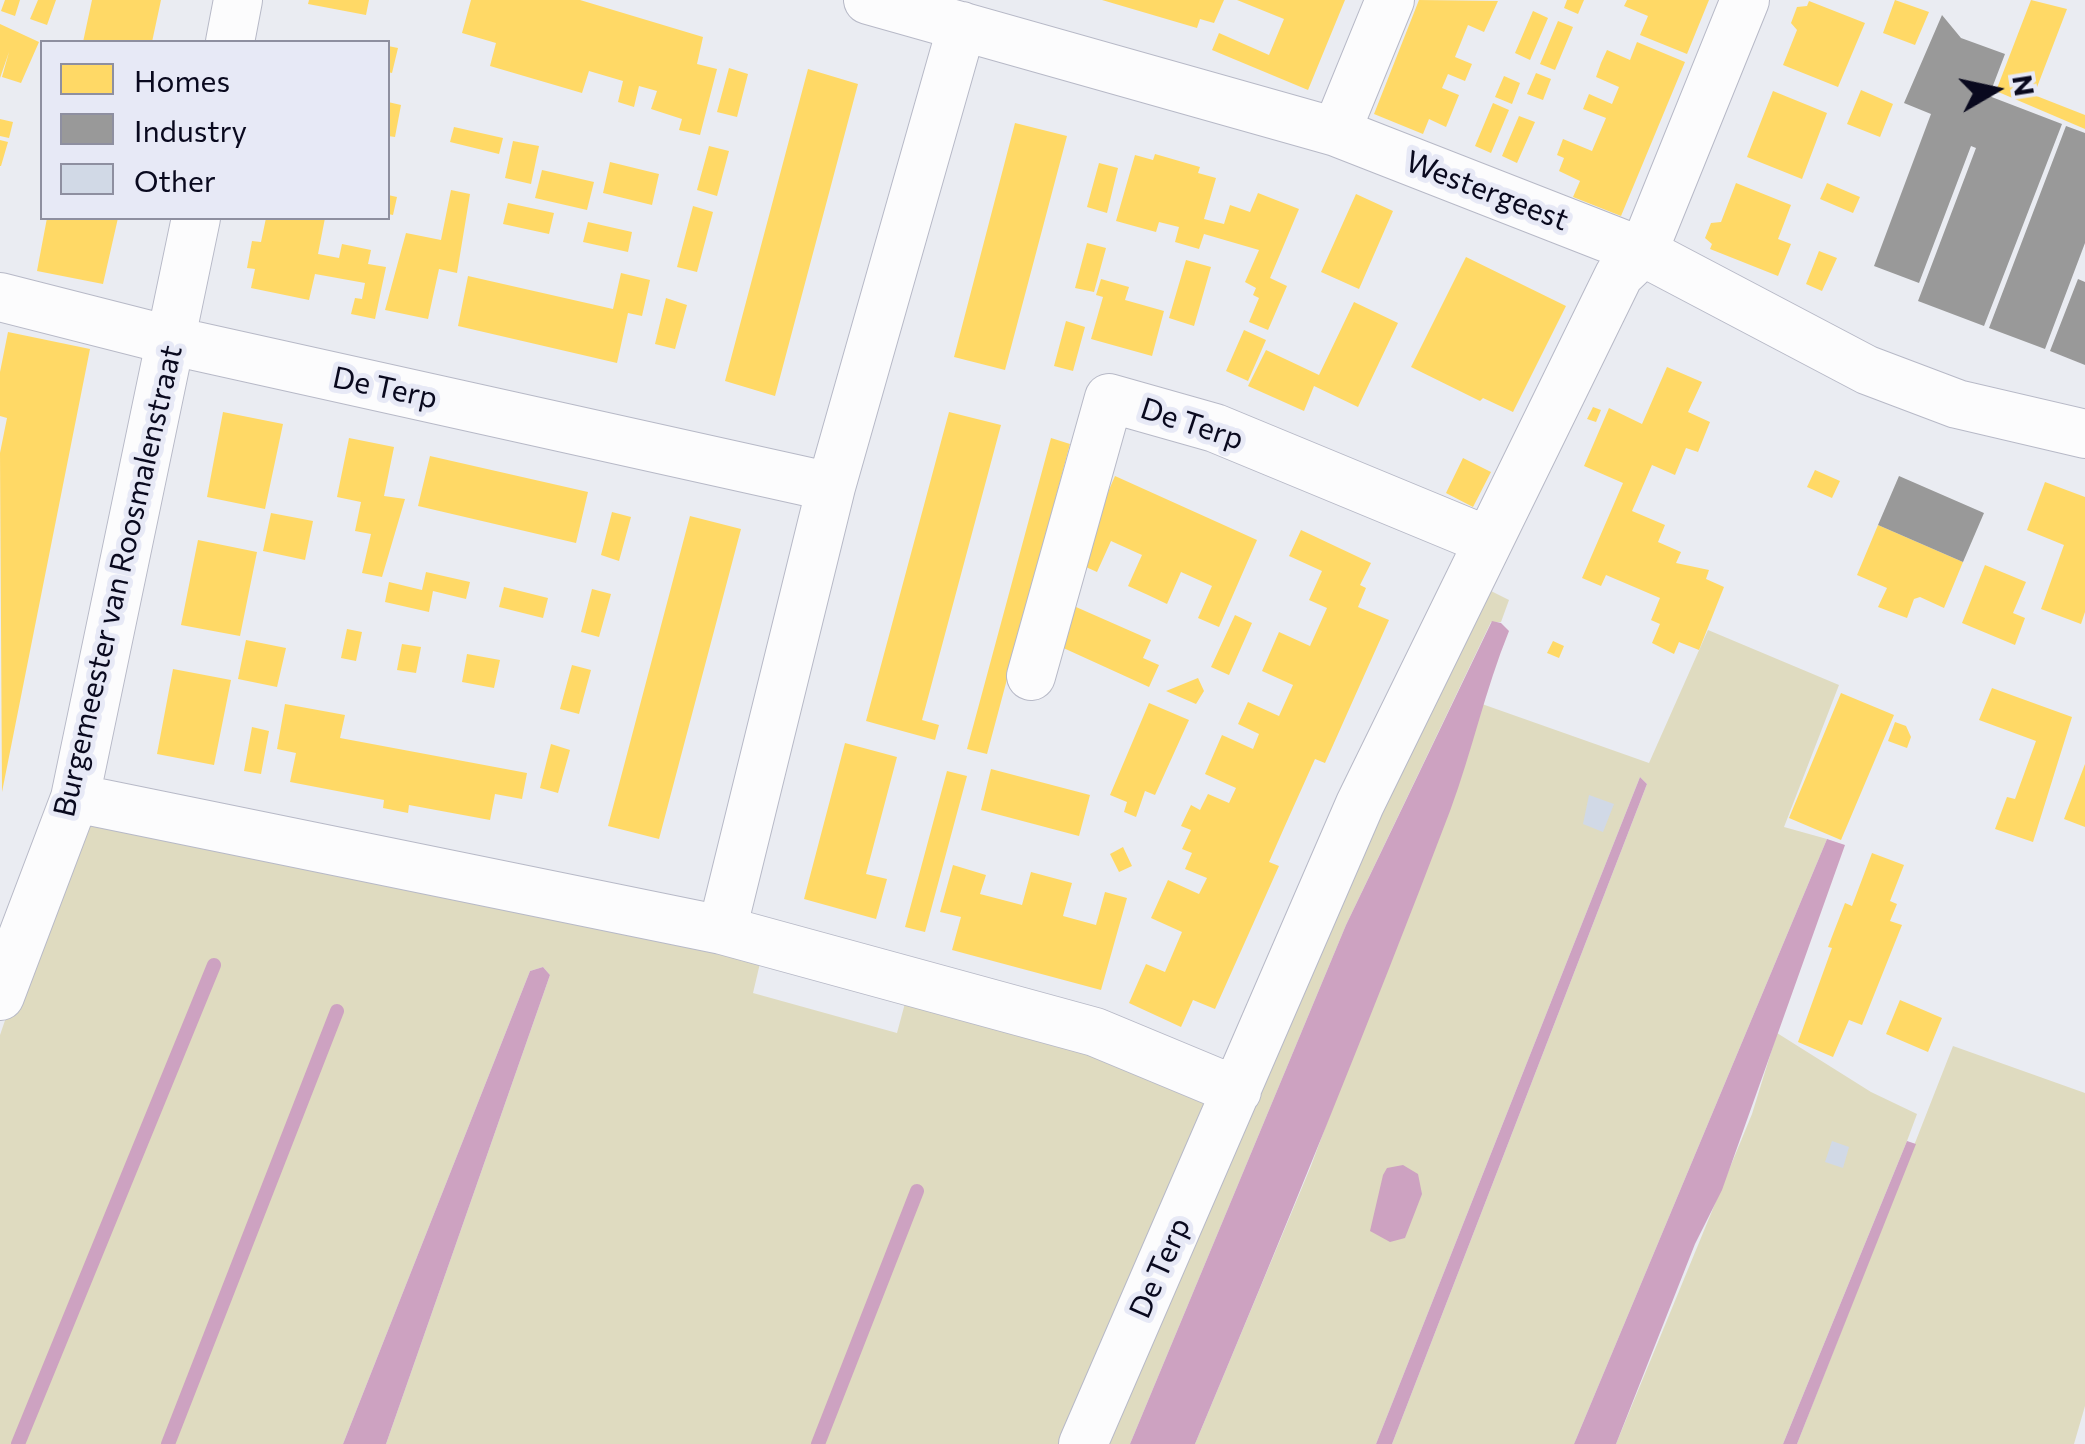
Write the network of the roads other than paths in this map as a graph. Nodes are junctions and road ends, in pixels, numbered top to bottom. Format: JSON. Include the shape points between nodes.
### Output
{"nodes":[{"id":1,"x":238,"y":0,"type":"edge"},
{"id":2,"x":1390,"y":0,"type":"edge"},
{"id":3,"x":1745,"y":0,"type":"edge"},
{"id":4,"x":888,"y":3,"type":"edge"},
{"id":5,"x":962,"y":26,"type":"junction"},
{"id":6,"x":230,"y":40,"type":"edge"},
{"id":7,"x":1336,"y":132,"type":"junction"},
{"id":8,"x":196,"y":220,"type":"edge"},
{"id":9,"x":1643,"y":252,"type":"junction"},
{"id":10,"x":0,"y":298,"type":"edge"},
{"id":11,"x":173,"y":341,"type":"junction"},
{"id":12,"x":2085,"y":434,"type":"edge"},
{"id":13,"x":831,"y":487,"type":"junction"},
{"id":14,"x":1486,"y":540,"type":"junction"},
{"id":15,"x":1031,"y":676,"type":"dead end"},
{"id":16,"x":75,"y":798,"type":"junction"},
{"id":17,"x":722,"y":930,"type":"junction"},
{"id":18,"x":0,"y":996,"type":"edge"},
{"id":19,"x":1238,"y":1092,"type":"junction"},
{"id":20,"x":1083,"y":1444,"type":"edge"}],
"edges":[{"from":1,"to":6,"type":"street"},
{"from":2,"to":7,"type":"street"},
{"from":3,"to":9,"type":"street","name":"De Terp"},
{"from":4,"to":5,"type":"street","name":"Westergeest"},
{"from":5,"to":7,"type":"street","name":"Westergeest"},
{"from":5,"to":13,"type":"street"},
{"from":7,"to":9,"type":"street","name":"Westergeest"},
{"from":8,"to":11,"type":"street","name":"Burgemeester van Roosmalenstraat"},
{"from":9,"to":12,"type":"street","name":"Westergeest","via":[[1868,370],[1956,404]]},
{"from":9,"to":14,"type":"street","name":"De Terp","via":[[1619,275]]},
{"from":10,"to":11,"type":"street","name":"De Terp"},
{"from":11,"to":13,"type":"street","name":"De Terp"},
{"from":11,"to":16,"type":"street","name":"Burgemeester van Roosmalenstraat"},
{"from":13,"to":17,"type":"street"},
{"from":14,"to":15,"type":"street","name":"De Terp","via":[[1215,428],[1109,398]]},
{"from":14,"to":19,"type":"street","name":"De Terp","via":[[1360,804]]},
{"from":16,"to":17,"type":"street"},
{"from":16,"to":18,"type":"street","name":"Burgemeester van Roosmalenstraat"},
{"from":17,"to":19,"type":"street","via":[[1095,1032]]},
{"from":19,"to":20,"type":"street","name":"De Terp"}]}
